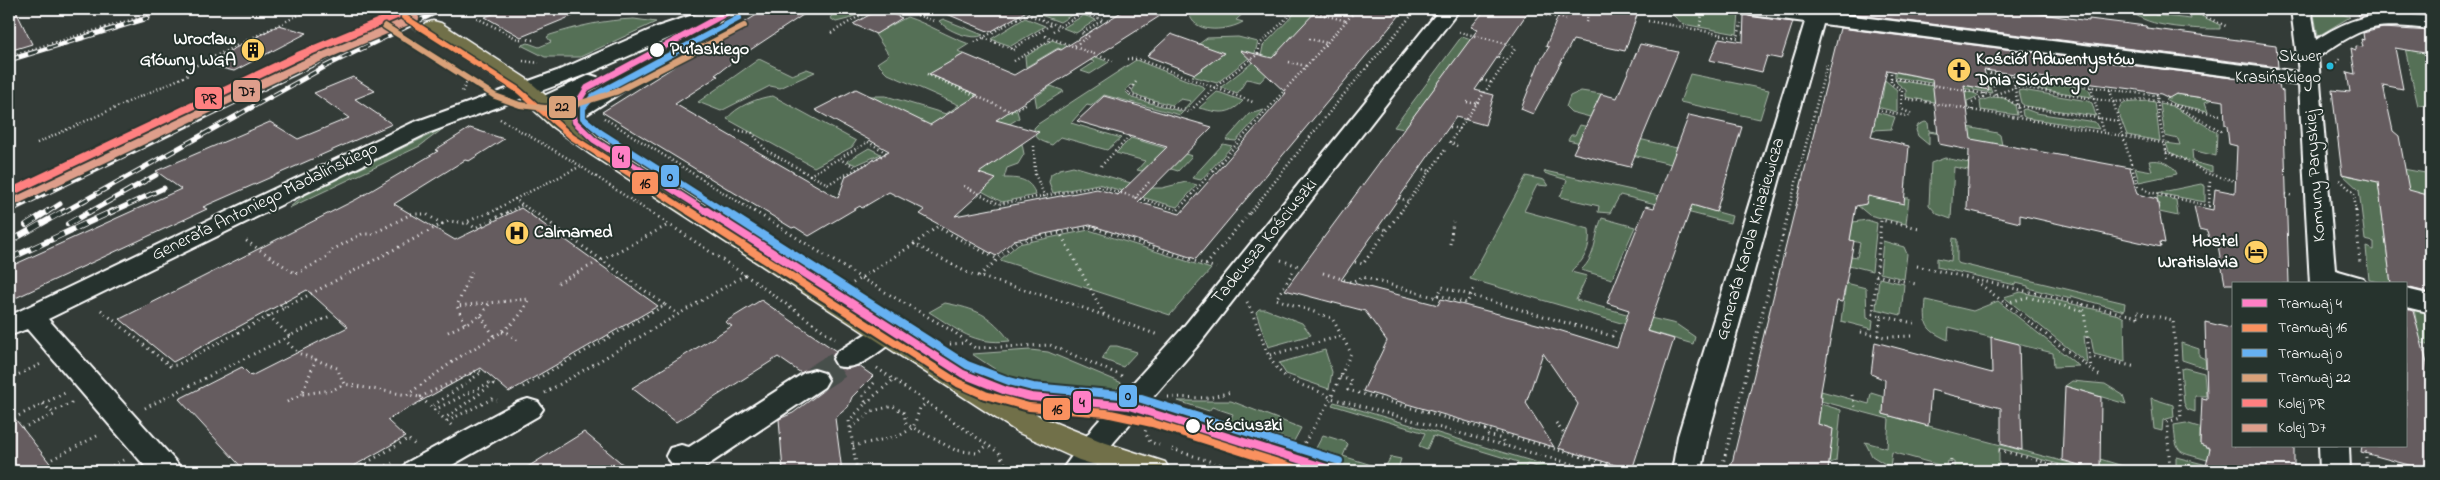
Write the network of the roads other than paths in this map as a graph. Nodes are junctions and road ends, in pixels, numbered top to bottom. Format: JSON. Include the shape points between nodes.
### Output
{"nodes":[{"id":1,"x":2301,"y":9,"type":"edge"},
{"id":2,"x":721,"y":12,"type":"edge"},
{"id":3,"x":1820,"y":13,"type":"edge"},
{"id":4,"x":1746,"y":15,"type":"edge"},
{"id":5,"x":1455,"y":20,"type":"edge"},
{"id":6,"x":2431,"y":23,"type":"edge"},
{"id":7,"x":433,"y":28,"type":"tunnel mouth"},
{"id":8,"x":2308,"y":55,"type":"junction"},
{"id":9,"x":2319,"y":77,"type":"junction"},
{"id":10,"x":543,"y":105,"type":"junction"},
{"id":11,"x":2357,"y":276,"type":"edge"},
{"id":12,"x":2323,"y":279,"type":"edge"},
{"id":13,"x":2408,"y":298,"type":"edge"},
{"id":14,"x":2431,"y":304,"type":"edge"},
{"id":15,"x":19,"y":322,"type":"edge"},
{"id":16,"x":888,"y":332,"type":"junction"},
{"id":17,"x":847,"y":358,"type":"tunnel mouth"},
{"id":18,"x":814,"y":380,"type":"tunnel mouth"},
{"id":19,"x":531,"y":397,"type":"road end"},
{"id":20,"x":2334,"y":448,"type":"edge"},
{"id":21,"x":681,"y":456,"type":"dead end"},
{"id":22,"x":1165,"y":458,"type":"edge"},
{"id":23,"x":1084,"y":461,"type":"edge"},
{"id":24,"x":407,"y":462,"type":"edge"},
{"id":25,"x":166,"y":471,"type":"edge"},
{"id":26,"x":1686,"y":471,"type":"edge"},
{"id":27,"x":2335,"y":471,"type":"edge"}],
"edges":[{"from":1,"to":8,"type":"street","name":"Komuny Paryskiej"},
{"from":2,"to":10,"type":"street","via":[[703,32]]},
{"from":2,"to":10,"type":"street","via":[[676,27],[591,66]]},
{"from":3,"to":4,"type":"street"},
{"from":3,"to":9,"type":"street","via":[[2256,75]]},
{"from":3,"to":26,"type":"street","name":"Generała Karola Kniaziewicza","via":[[1811,30],[1710,374]]},
{"from":5,"to":23,"type":"street","name":"Tadeusza Kościuszki"},
{"from":6,"to":8,"type":"street","via":[[2389,20],[2361,23]]},
{"from":7,"to":10,"type":"main road"},
{"from":8,"to":9,"type":"street","name":"Komuny Paryskiej"},
{"from":9,"to":12,"type":"street","name":"Komuny Paryskiej"},
{"from":10,"to":15,"type":"street","name":"Generała Antoniego Madalińskiego","via":[[479,104],[420,128]]},
{"from":10,"to":16,"type":"main road","via":[[599,150]]},
{"from":11,"to":12,"type":"street"},
{"from":13,"to":14,"type":"street"},
{"from":15,"to":25,"type":"street","via":[[64,353]]},
{"from":16,"to":17,"type":"street"},
{"from":16,"to":23,"type":"main road"},
{"from":18,"to":21,"type":"street","via":[[688,463]]},
{"from":19,"to":24,"type":"street"},
{"from":20,"to":27,"type":"street"},
{"from":22,"to":23,"type":"main road"}]}
